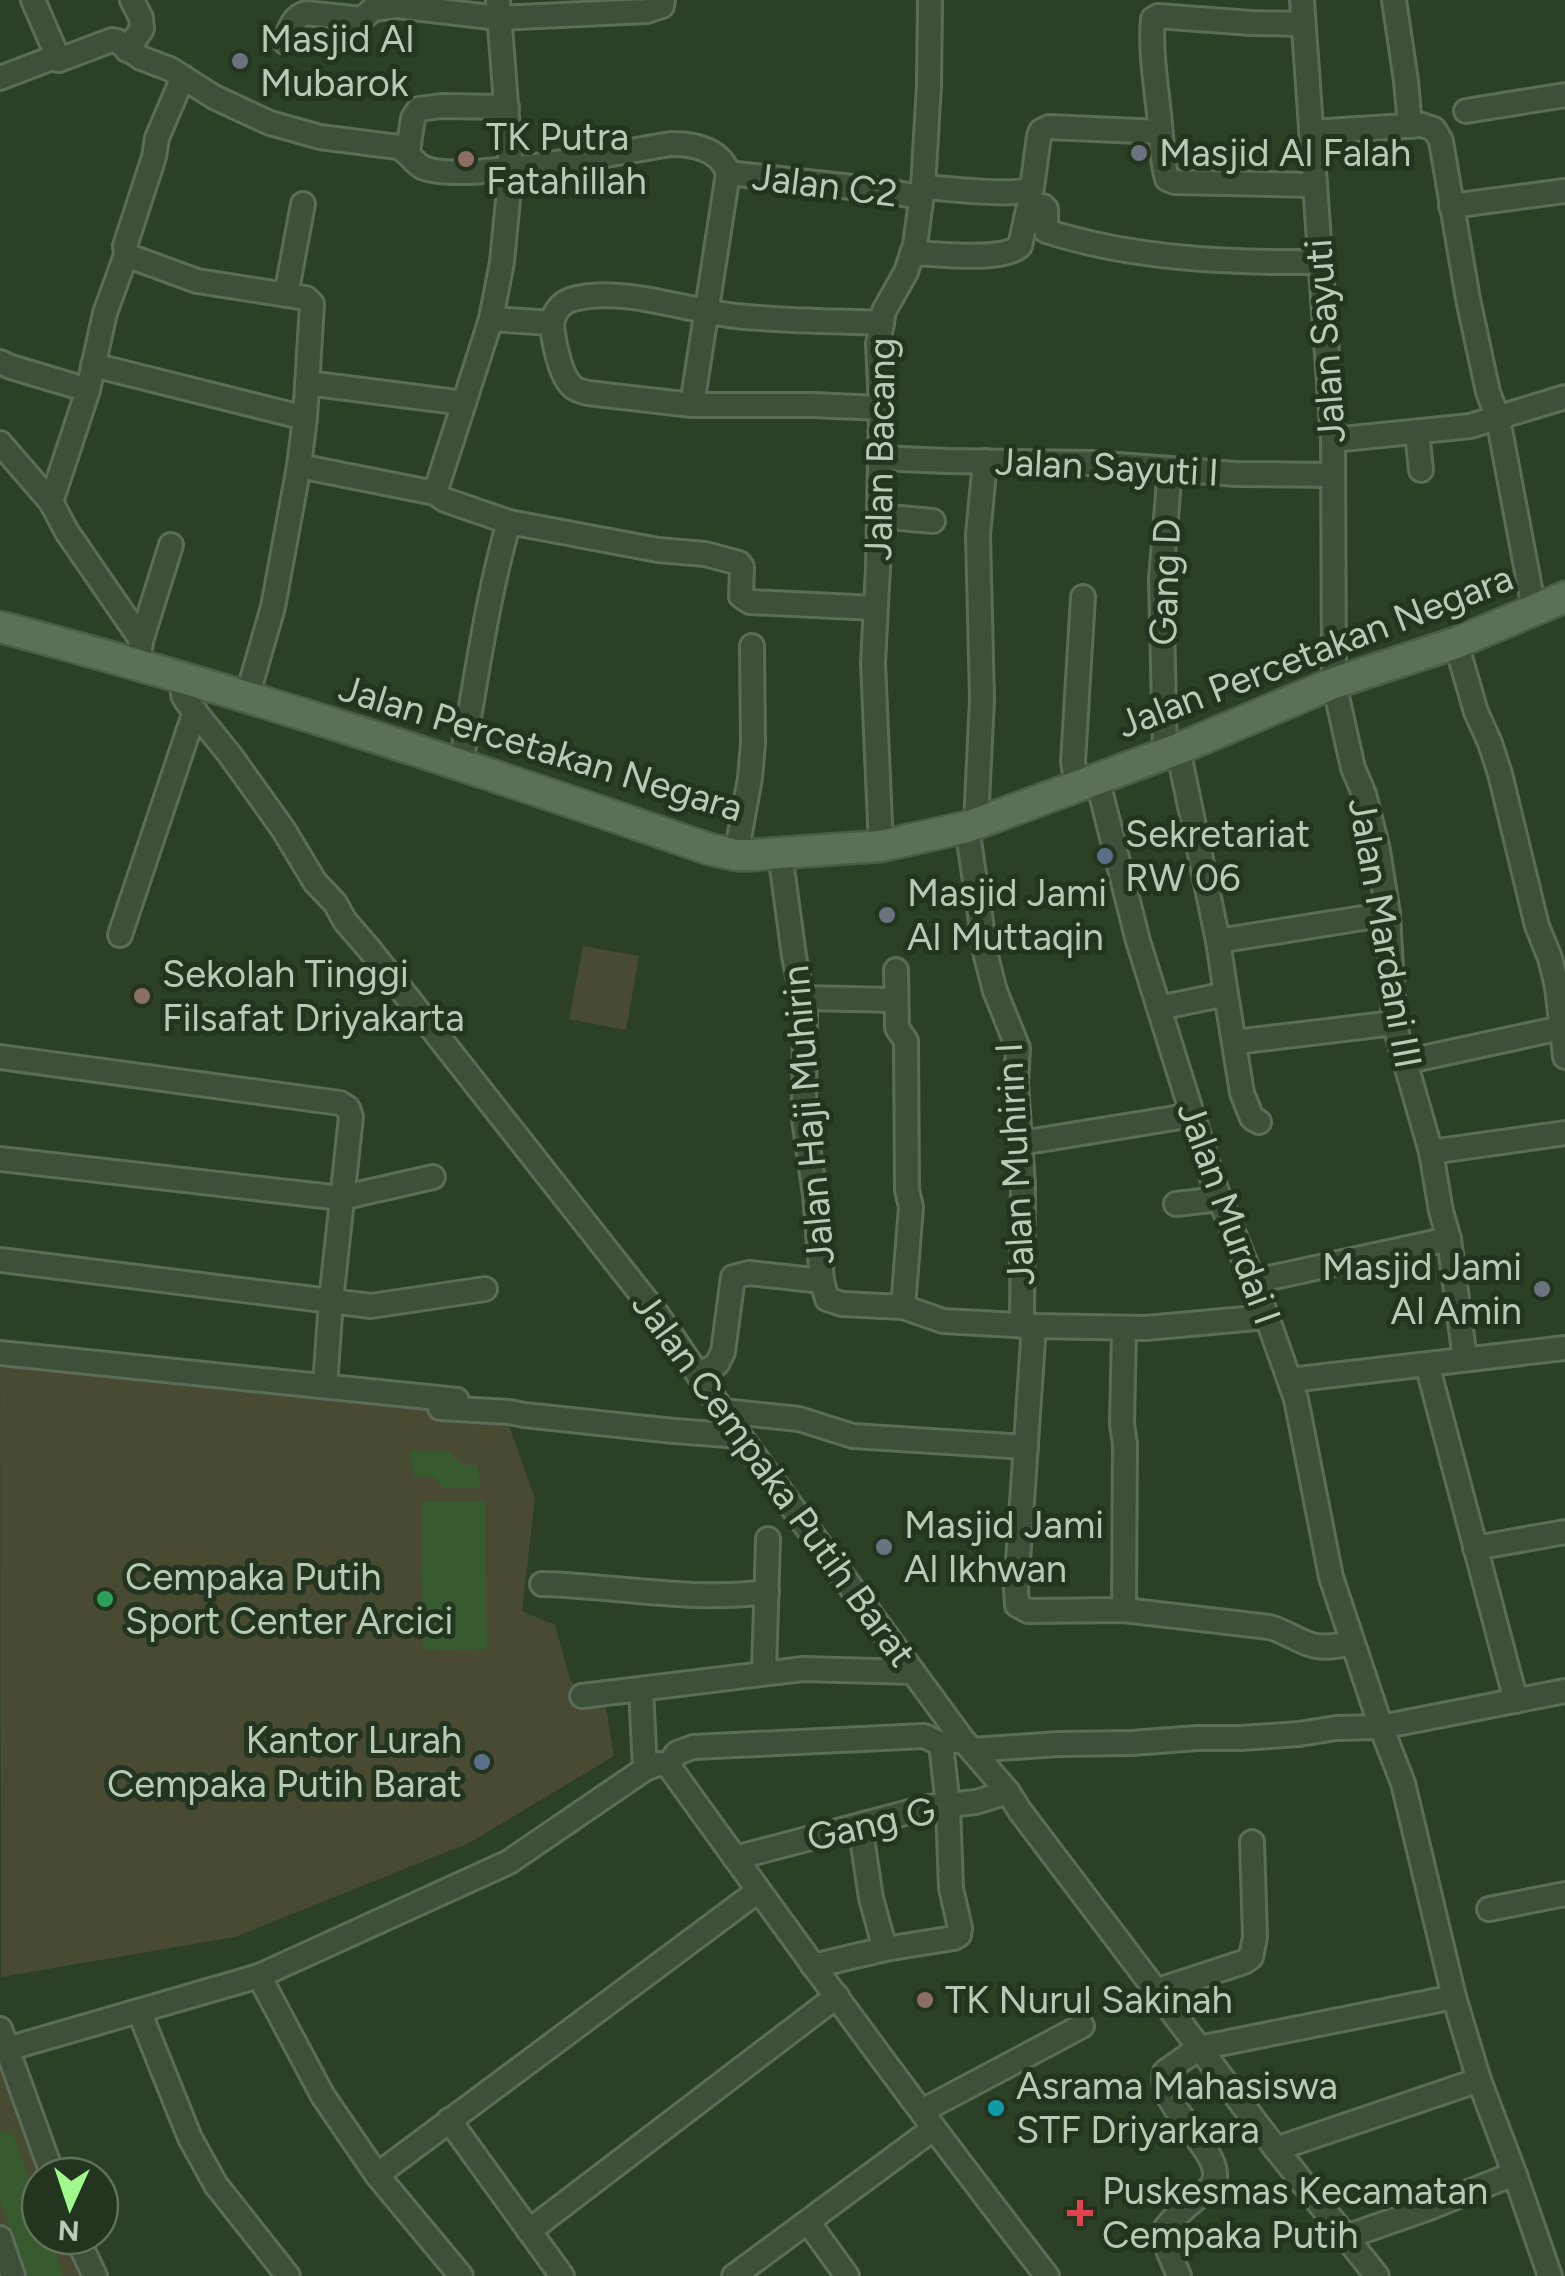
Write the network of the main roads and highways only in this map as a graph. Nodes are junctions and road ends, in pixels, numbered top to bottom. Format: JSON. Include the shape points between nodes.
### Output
{"nodes":[{"id":1,"x":1565,"y":597,"type":"edge"},
{"id":2,"x":0,"y":627,"type":"edge"}],
"edges":[{"from":1,"to":2,"type":"main road","name":"Jalan Percetakan Negara","via":[[972,826],[881,846],[736,855],[182,678],[139,652]]}]}
